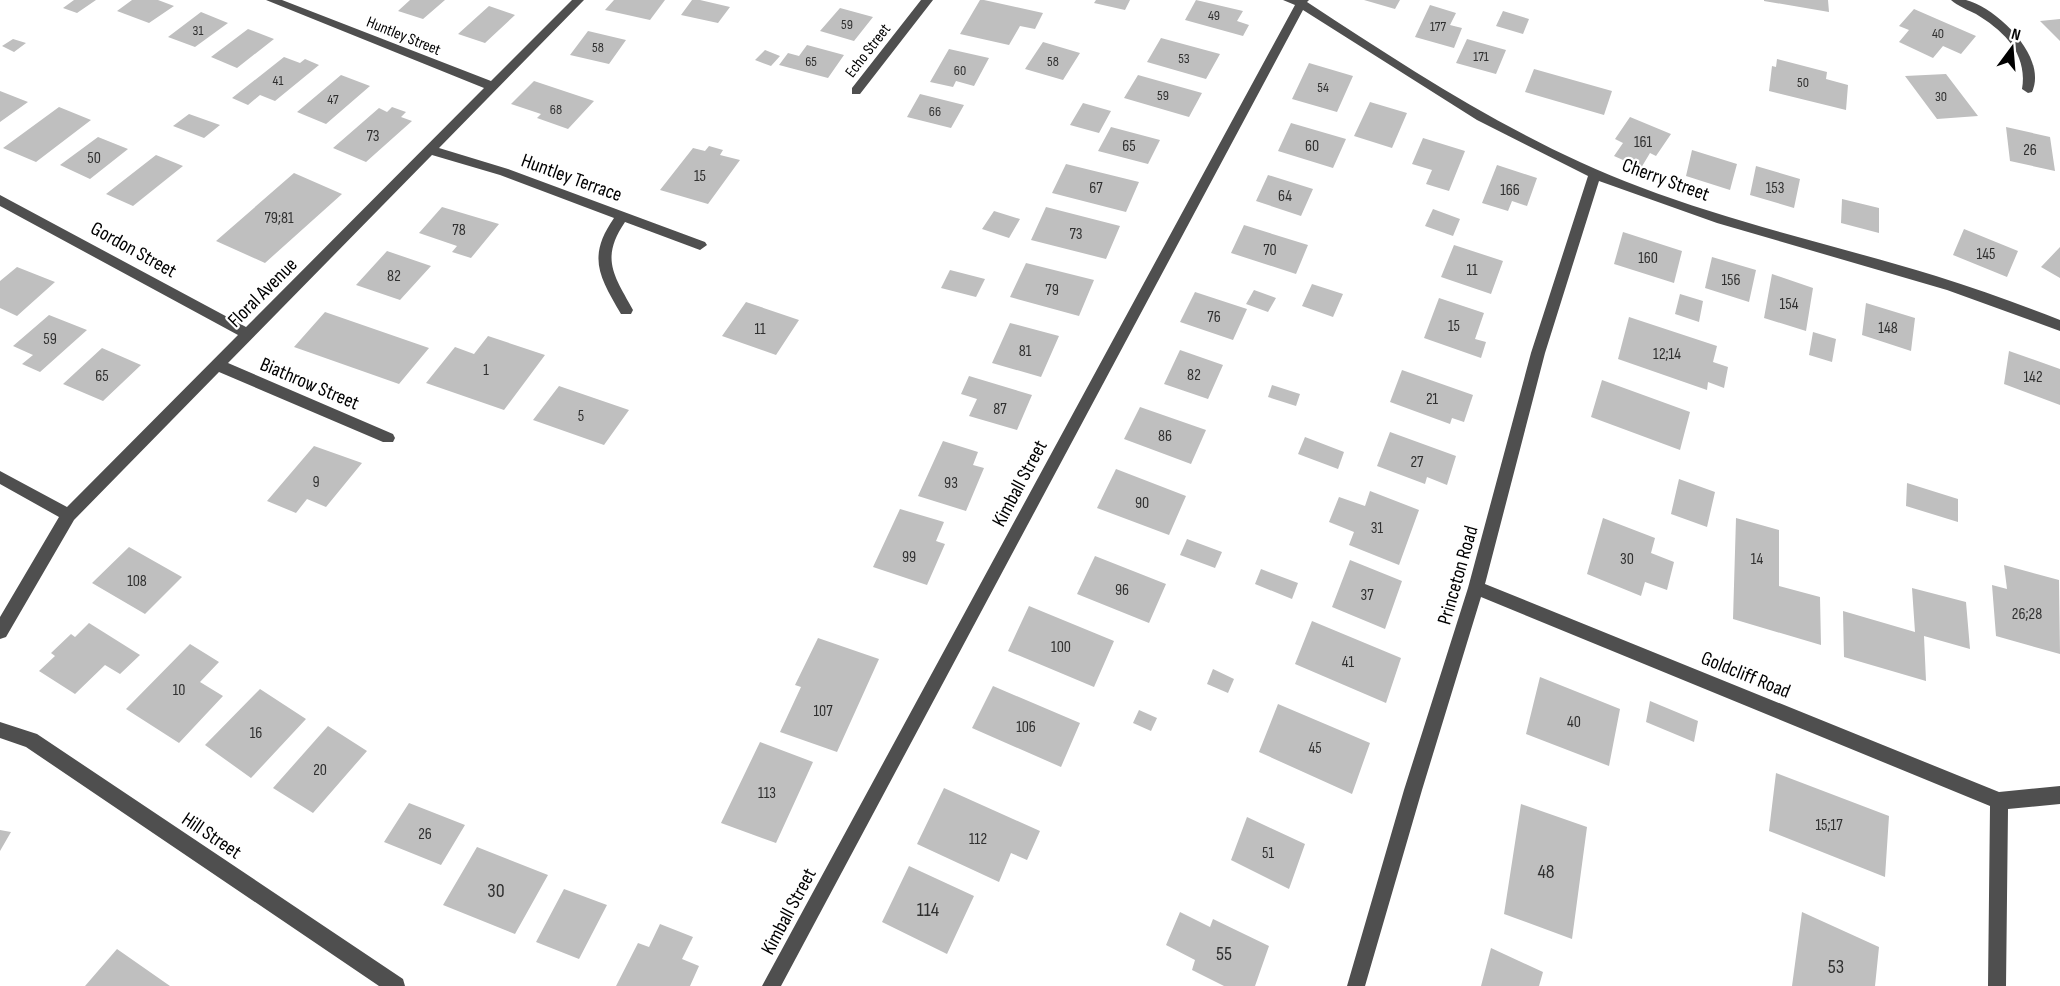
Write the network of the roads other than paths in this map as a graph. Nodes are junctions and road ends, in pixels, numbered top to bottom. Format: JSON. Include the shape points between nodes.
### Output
{"nodes":[{"id":1,"x":272,"y":0,"type":"edge"},
{"id":2,"x":578,"y":0,"type":"edge"},
{"id":3,"x":927,"y":0,"type":"edge"},
{"id":4,"x":1957,"y":0,"type":"edge"},
{"id":5,"x":1298,"y":1,"type":"edge"},
{"id":6,"x":290,"y":3,"type":"edge"},
{"id":7,"x":491,"y":87,"type":"junction"},
{"id":8,"x":2028,"y":89,"type":"dead end"},
{"id":9,"x":856,"y":92,"type":"dead end"},
{"id":10,"x":429,"y":150,"type":"junction"},
{"id":11,"x":1595,"y":174,"type":"junction"},
{"id":12,"x":0,"y":200,"type":"edge"},
{"id":13,"x":622,"y":216,"type":"junction"},
{"id":14,"x":700,"y":245,"type":"dead end"},
{"id":15,"x":626,"y":310,"type":"dead end"},
{"id":16,"x":2060,"y":326,"type":"edge"},
{"id":17,"x":248,"y":334,"type":"junction"},
{"id":18,"x":217,"y":365,"type":"junction"},
{"id":19,"x":388,"y":438,"type":"dead end"},
{"id":20,"x":0,"y":477,"type":"edge"},
{"id":21,"x":69,"y":515,"type":"junction"},
{"id":22,"x":1476,"y":588,"type":"junction"},
{"id":23,"x":0,"y":632,"type":"edge"},
{"id":24,"x":0,"y":730,"type":"edge"},
{"id":25,"x":2060,"y":795,"type":"edge"},
{"id":26,"x":1999,"y":801,"type":"junction"},
{"id":27,"x":396,"y":986,"type":"edge"},
{"id":28,"x":771,"y":986,"type":"edge"},
{"id":29,"x":1356,"y":986,"type":"edge"},
{"id":30,"x":1997,"y":986,"type":"edge"}],
"edges":[{"from":1,"to":6,"type":"street","name":"Huntley Street"},
{"from":2,"to":7,"type":"street","name":"Floral Avenue"},
{"from":3,"to":9,"type":"street","name":"Echo Street"},
{"from":4,"to":8,"type":"street","via":[[1987,15],[2022,50],[2029,69]]},
{"from":5,"to":11,"type":"street","name":"Cherry Street","via":[[1490,121]]},
{"from":5,"to":28,"type":"street","name":"Kimball Street"},
{"from":6,"to":7,"type":"street","name":"Huntley Street"},
{"from":7,"to":10,"type":"street","name":"Floral Avenue"},
{"from":10,"to":13,"type":"street","name":"Huntley Terrace","via":[[504,172]]},
{"from":10,"to":17,"type":"street","name":"Floral Avenue"},
{"from":11,"to":16,"type":"street","name":"Cherry Street","via":[[1758,232],[1938,281]]},
{"from":11,"to":22,"type":"street","name":"Princeton Road","via":[[1538,353]]},
{"from":12,"to":17,"type":"street","name":"Gordon Street"},
{"from":13,"to":14,"type":"street","name":"Huntley Terrace"},
{"from":13,"to":15,"type":"street","via":[[608,237],[602,259],[607,280]]},
{"from":17,"to":18,"type":"street","name":"Floral Avenue"},
{"from":18,"to":19,"type":"street","name":"Biathrow Street"},
{"from":18,"to":21,"type":"street","name":"Floral Avenue"},
{"from":20,"to":21,"type":"street"},
{"from":21,"to":23,"type":"street","name":"Floral Avenue"},
{"from":22,"to":26,"type":"street","name":"Goldcliff Road"},
{"from":22,"to":29,"type":"street","name":"Princeton Road"},
{"from":24,"to":27,"type":"street","name":"Hill Street","via":[[31,740]]},
{"from":25,"to":26,"type":"street","name":"Goldcliff Road"},
{"from":26,"to":30,"type":"street"}]}
